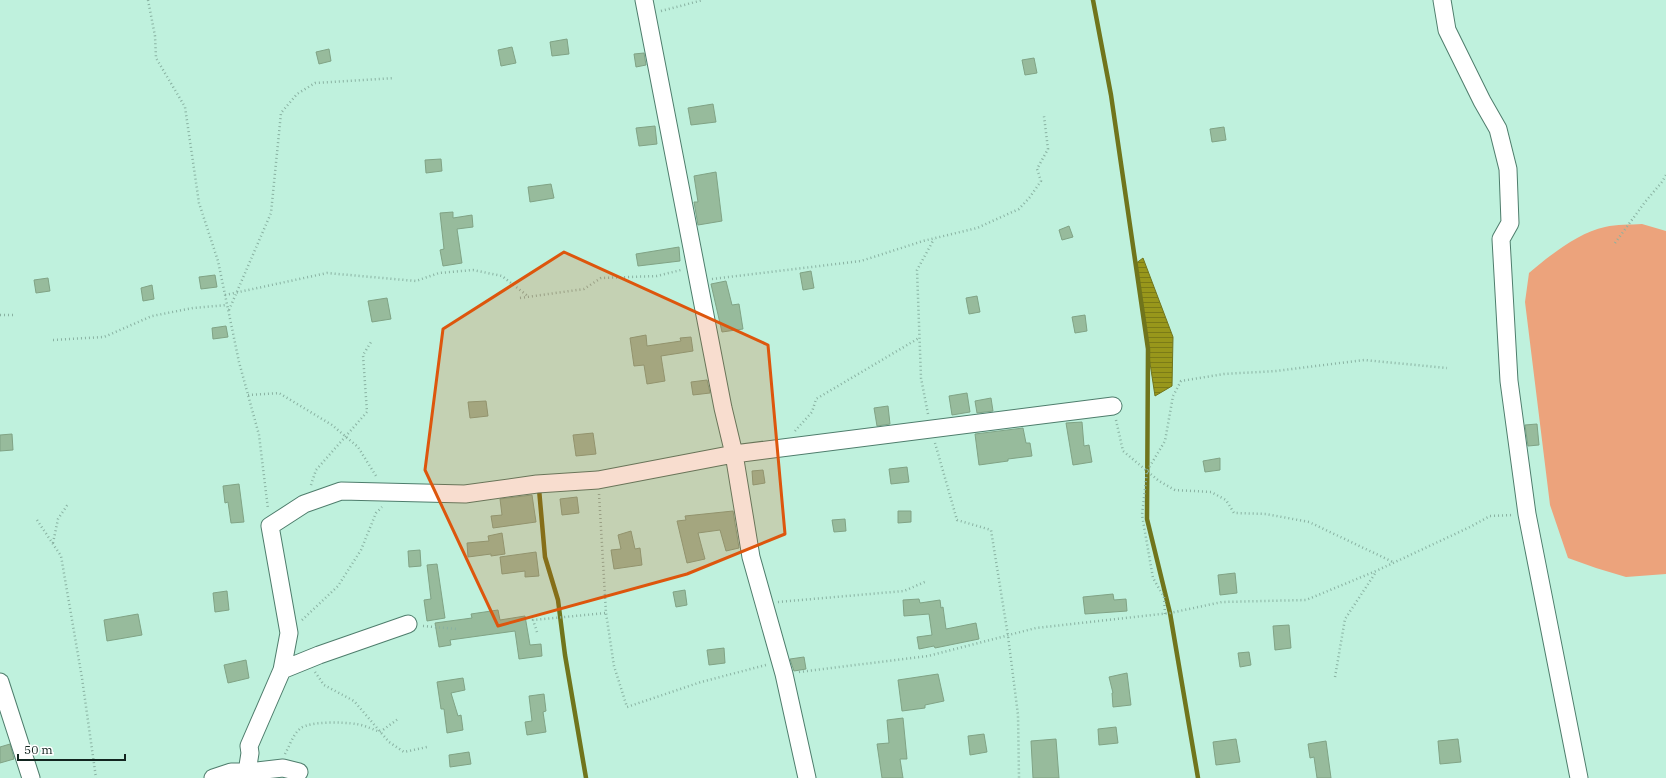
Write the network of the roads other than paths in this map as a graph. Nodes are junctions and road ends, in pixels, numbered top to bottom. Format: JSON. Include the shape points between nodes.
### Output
{"nodes":[{"id":1,"x":1442,"y":0,"type":"edge"},
{"id":2,"x":645,"y":7,"type":"edge"},
{"id":3,"x":1113,"y":406,"type":"road end"},
{"id":4,"x":734,"y":454,"type":"junction"},
{"id":5,"x":408,"y":624,"type":"road end"},
{"id":6,"x":282,"y":670,"type":"junction"},
{"id":7,"x":0,"y":682,"type":"edge"},
{"id":8,"x":299,"y":772,"type":"dead end"},
{"id":9,"x":247,"y":775,"type":"edge"},
{"id":10,"x":31,"y":778,"type":"edge"},
{"id":11,"x":213,"y":778,"type":"edge"},
{"id":12,"x":807,"y":778,"type":"edge"},
{"id":13,"x":1580,"y":778,"type":"edge"}],
"edges":[{"from":1,"to":13,"type":"street","via":[[1447,30],[1498,129],[1508,169],[1510,223],[1501,239],[1510,381],[1527,514]]},
{"from":2,"to":4,"type":"street"},
{"from":3,"to":4,"type":"street"},
{"from":4,"to":6,"type":"street","via":[[598,480],[537,484],[464,494],[341,491],[304,504],[270,526],[289,633]]},
{"from":4,"to":12,"type":"street","via":[[751,557],[782,668]]},
{"from":5,"to":6,"type":"street"},
{"from":6,"to":9,"type":"street","via":[[248,746],[250,753]]},
{"from":7,"to":10,"type":"street"},
{"from":8,"to":9,"type":"street","via":[[283,768]]},
{"from":9,"to":11,"type":"street","via":[[231,772]]}]}
